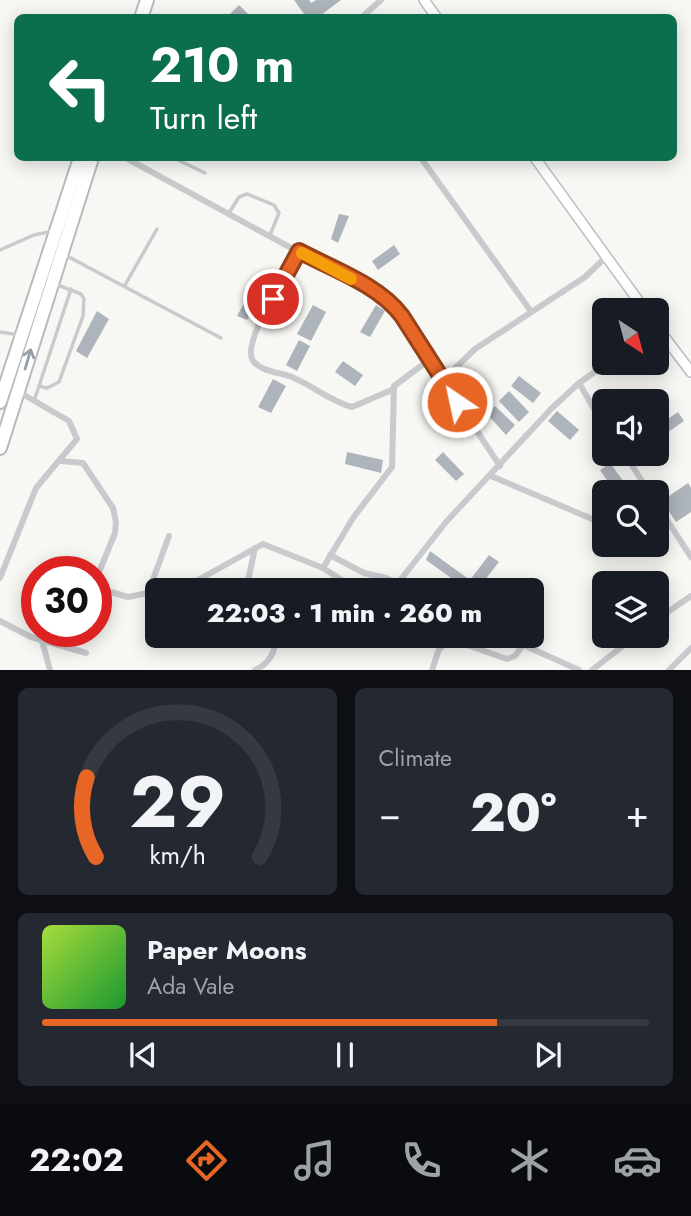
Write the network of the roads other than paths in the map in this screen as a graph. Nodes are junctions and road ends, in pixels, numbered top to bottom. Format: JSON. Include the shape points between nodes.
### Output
{"nodes":[{"id":1,"x":381,"y":0,"type":"edge"},
{"id":2,"x":365,"y":14,"type":"edge"},
{"id":3,"x":79,"y":161,"type":"edge"},
{"id":4,"x":91,"y":161,"type":"edge"},
{"id":5,"x":132,"y":161,"type":"edge"},
{"id":6,"x":180,"y":161,"type":"edge"},
{"id":7,"x":423,"y":161,"type":"edge"},
{"id":8,"x":538,"y":161,"type":"edge"},
{"id":9,"x":205,"y":173,"type":"dead end"},
{"id":10,"x":229,"y":213,"type":"junction"},
{"id":11,"x":157,"y":229,"type":"dead end"},
{"id":12,"x":55,"y":231,"type":"junction"},
{"id":13,"x":270,"y":235,"type":"junction"},
{"id":14,"x":0,"y":250,"type":"edge"},
{"id":15,"x":299,"y":251,"type":"junction"},
{"id":16,"x":60,"y":252,"type":"junction"},
{"id":17,"x":607,"y":256,"type":"junction"},
{"id":18,"x":50,"y":283,"type":"junction"},
{"id":19,"x":125,"y":285,"type":"junction"},
{"id":20,"x":71,"y":289,"type":"junction"},
{"id":21,"x":637,"y":298,"type":"edge"},
{"id":22,"x":530,"y":310,"type":"junction"},
{"id":23,"x":0,"y":332,"type":"edge"},
{"id":24,"x":21,"y":336,"type":"junction"},
{"id":25,"x":221,"y":338,"type":"dead end"},
{"id":26,"x":669,"y":344,"type":"edge"},
{"id":27,"x":429,"y":360,"type":"junction"},
{"id":28,"x":691,"y":372,"type":"edge"},
{"id":29,"x":592,"y":374,"type":"edge"},
{"id":30,"x":443,"y":380,"type":"junction"},
{"id":31,"x":4,"y":381,"type":"edge"},
{"id":32,"x":579,"y":383,"type":"junction"},
{"id":33,"x":39,"y":386,"type":"junction"},
{"id":34,"x":394,"y":389,"type":"junction"},
{"id":35,"x":19,"y":392,"type":"junction"},
{"id":36,"x":34,"y":401,"type":"junction"},
{"id":37,"x":0,"y":402,"type":"edge"},
{"id":38,"x":592,"y":405,"type":"edge"},
{"id":39,"x":0,"y":447,"type":"edge"},
{"id":40,"x":61,"y":461,"type":"junction"},
{"id":41,"x":500,"y":466,"type":"junction"},
{"id":42,"x":491,"y":476,"type":"junction"},
{"id":43,"x":592,"y":519,"type":"edge"},
{"id":44,"x":669,"y":523,"type":"edge"},
{"id":45,"x":169,"y":536,"type":"dead end"},
{"id":46,"x":255,"y":548,"type":"junction"},
{"id":47,"x":330,"y":555,"type":"junction"},
{"id":48,"x":691,"y":557,"type":"edge"},
{"id":49,"x":323,"y":568,"type":"junction"},
{"id":50,"x":0,"y":578,"type":"edge"},
{"id":51,"x":154,"y":578,"type":"edge"},
{"id":52,"x":201,"y":578,"type":"edge"},
{"id":53,"x":249,"y":578,"type":"edge"},
{"id":54,"x":339,"y":578,"type":"edge"},
{"id":55,"x":381,"y":578,"type":"edge"},
{"id":56,"x":402,"y":578,"type":"edge"},
{"id":57,"x":145,"y":594,"type":"edge"},
{"id":58,"x":691,"y":596,"type":"edge"},
{"id":59,"x":669,"y":611,"type":"edge"},
{"id":60,"x":0,"y":621,"type":"edge"},
{"id":61,"x":21,"y":631,"type":"edge"},
{"id":62,"x":43,"y":647,"type":"edge"},
{"id":63,"x":65,"y":647,"type":"edge"},
{"id":64,"x":273,"y":648,"type":"edge"},
{"id":65,"x":440,"y":648,"type":"edge"},
{"id":66,"x":476,"y":648,"type":"edge"},
{"id":67,"x":521,"y":648,"type":"edge"},
{"id":68,"x":530,"y":648,"type":"edge"},
{"id":69,"x":620,"y":648,"type":"edge"},
{"id":70,"x":691,"y":648,"type":"edge"},
{"id":71,"x":86,"y":653,"type":"dead end"},
{"id":72,"x":50,"y":670,"type":"edge"},
{"id":73,"x":255,"y":670,"type":"edge"},
{"id":74,"x":432,"y":670,"type":"edge"},
{"id":75,"x":579,"y":670,"type":"edge"},
{"id":76,"x":592,"y":670,"type":"edge"},
{"id":77,"x":669,"y":670,"type":"edge"}],
"edges":[{"from":1,"to":2,"type":"street"},
{"from":3,"to":12,"type":"highway"},
{"from":4,"to":16,"type":"highway"},
{"from":5,"to":10,"type":"street"},
{"from":6,"to":9,"type":"lane"},
{"from":7,"to":22,"type":"street"},
{"from":8,"to":17,"type":"street"},
{"from":10,"to":13,"type":"street"},
{"from":10,"to":13,"type":"lane","via":[[239,197],[247,194],[274,205],[279,213]]},
{"from":11,"to":19,"type":"lane"},
{"from":12,"to":14,"type":"lane","via":[[34,234]]},
{"from":12,"to":24,"type":"highway"},
{"from":13,"to":15,"type":"street"},
{"from":15,"to":27,"type":"street","via":[[392,303]]},
{"from":15,"to":34,"type":"street","via":[[253,334],[248,351],[252,361],[352,407]]},
{"from":16,"to":18,"type":"highway"},
{"from":16,"to":19,"type":"lane"},
{"from":17,"to":21,"type":"street"},
{"from":17,"to":22,"type":"street","via":[[574,284]]},
{"from":18,"to":20,"type":"lane"},
{"from":35,"to":18,"type":"highway","one_way":true},
{"from":19,"to":25,"type":"lane"},
{"from":20,"to":33,"type":"lane"},
{"from":20,"to":33,"type":"lane","via":[[84,299],[83,316],[59,382],[47,388]]},
{"from":22,"to":30,"type":"street","via":[[475,349]]},
{"from":23,"to":24,"type":"lane"},
{"from":24,"to":31,"type":"highway"},
{"from":26,"to":28,"type":"street"},
{"from":27,"to":30,"type":"street"},
{"from":27,"to":34,"type":"street"},
{"from":29,"to":32,"type":"street"},
{"from":30,"to":41,"type":"street"},
{"from":31,"to":37,"type":"highway"},
{"from":32,"to":38,"type":"street"},
{"from":32,"to":41,"type":"street"},
{"from":33,"to":36,"type":"lane"},
{"from":34,"to":47,"type":"street","via":[[392,467]]},
{"from":35,"to":36,"type":"street"},
{"from":35,"to":39,"type":"highway"},
{"from":36,"to":40,"type":"street","via":[[69,421],[74,429],[77,439]]},
{"from":40,"to":50,"type":"street","via":[[36,488]]},
{"from":40,"to":57,"type":"street","via":[[83,463],[113,508],[115,533],[98,570],[98,582],[104,590],[128,597]]},
{"from":41,"to":42,"type":"street"},
{"from":42,"to":43,"type":"street"},
{"from":42,"to":56,"type":"street"},
{"from":44,"to":48,"type":"street"},
{"from":45,"to":51,"type":"street"},
{"from":46,"to":49,"type":"street","via":[[269,544]]},
{"from":46,"to":52,"type":"street"},
{"from":46,"to":53,"type":"street"},
{"from":47,"to":49,"type":"street"},
{"from":47,"to":55,"type":"street"},
{"from":49,"to":54,"type":"street"},
{"from":58,"to":59,"type":"street"},
{"from":60,"to":61,"type":"street"},
{"from":62,"to":72,"type":"street"},
{"from":63,"to":71,"type":"street"},
{"from":64,"to":73,"type":"street","via":[[267,663]]},
{"from":65,"to":74,"type":"street"},
{"from":66,"to":67,"type":"street","via":[[507,659]]},
{"from":68,"to":75,"type":"street"},
{"from":69,"to":76,"type":"street"},
{"from":70,"to":77,"type":"street"}]}
